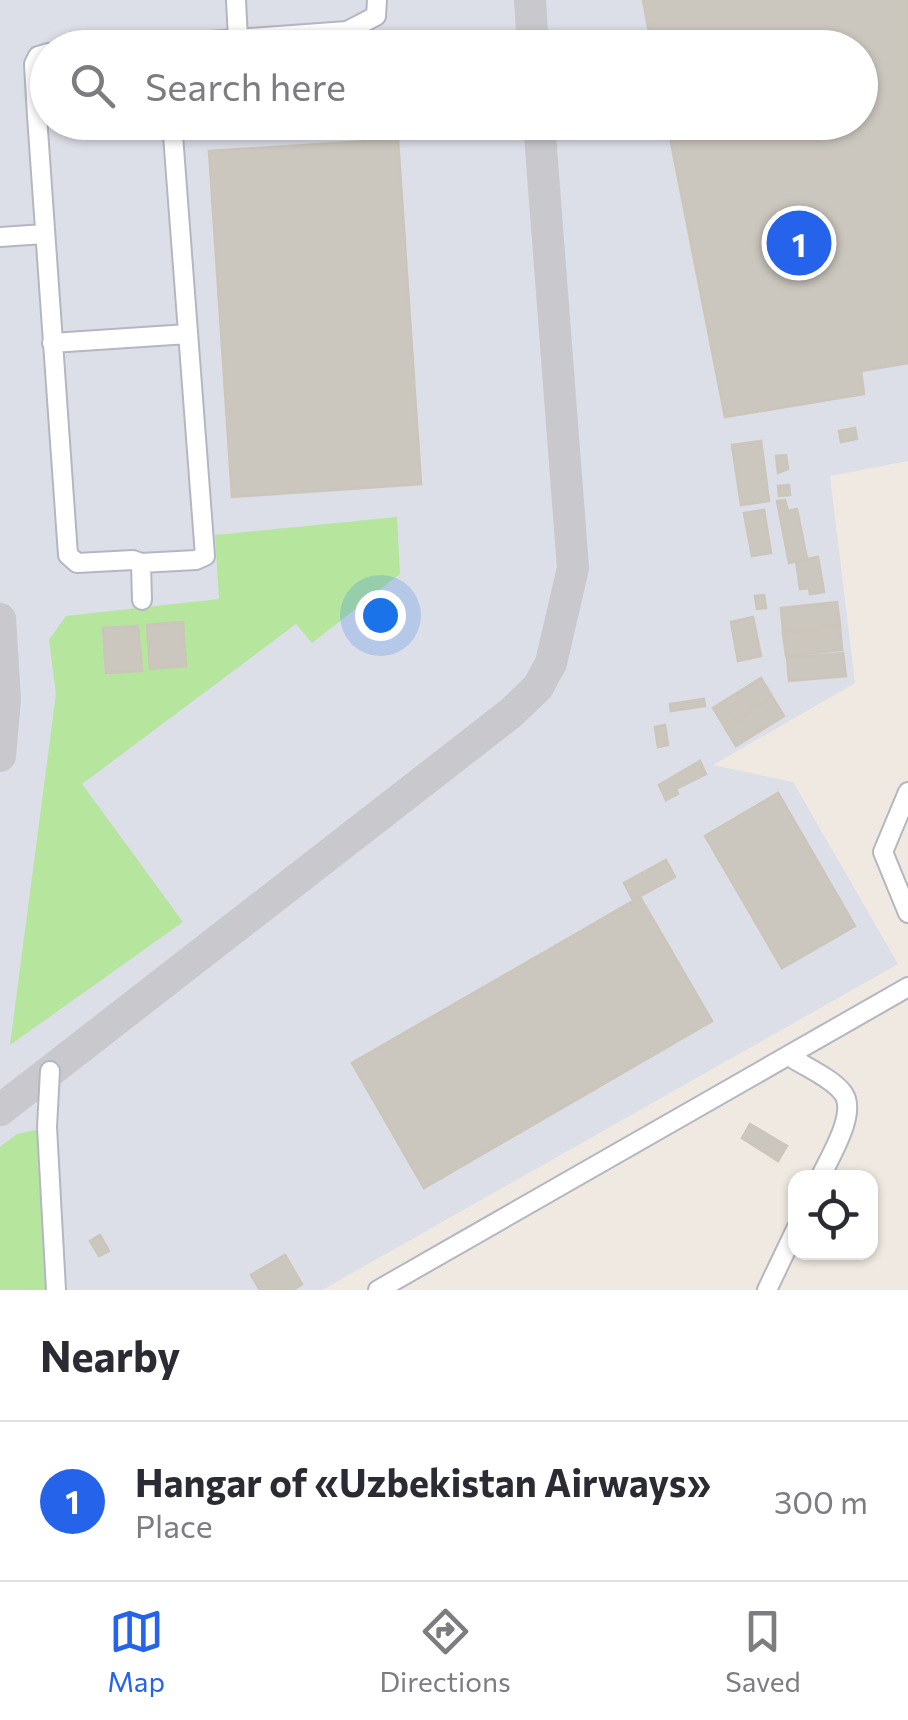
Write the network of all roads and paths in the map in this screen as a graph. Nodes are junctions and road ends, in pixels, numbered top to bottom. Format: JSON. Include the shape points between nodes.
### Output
{"nodes":[{"id":1,"x":236,"y":0,"type":"edge"},
{"id":2,"x":377,"y":0,"type":"edge"},
{"id":3,"x":238,"y":30,"type":"edge"},
{"id":4,"x":349,"y":30,"type":"edge"},
{"id":5,"x":42,"y":140,"type":"edge"},
{"id":6,"x":173,"y":140,"type":"edge"},
{"id":7,"x":44,"y":234,"type":"junction"},
{"id":8,"x":0,"y":237,"type":"edge"},
{"id":9,"x":188,"y":334,"type":"junction"},
{"id":10,"x":52,"y":342,"type":"junction"},
{"id":11,"x":141,"y":564,"type":"junction"},
{"id":12,"x":142,"y":600,"type":"dead end"},
{"id":13,"x":908,"y":792,"type":"edge"},
{"id":14,"x":908,"y":914,"type":"edge"},
{"id":15,"x":908,"y":987,"type":"edge"},
{"id":16,"x":789,"y":1056,"type":"junction"},
{"id":17,"x":50,"y":1070,"type":"dead end"},
{"id":18,"x":824,"y":1170,"type":"edge"},
{"id":19,"x":788,"y":1246,"type":"edge"},
{"id":20,"x":56,"y":1290,"type":"edge"},
{"id":21,"x":378,"y":1290,"type":"edge"},
{"id":22,"x":767,"y":1290,"type":"edge"}],
"edges":[{"from":1,"to":3,"type":"lane"},
{"from":2,"to":4,"type":"lane","via":[[376,16]]},
{"from":5,"to":7,"type":"lane"},
{"from":6,"to":9,"type":"lane"},
{"from":7,"to":8,"type":"lane"},
{"from":7,"to":10,"type":"lane"},
{"from":9,"to":10,"type":"lane"},
{"from":9,"to":11,"type":"lane","via":[[205,556]]},
{"from":10,"to":11,"type":"lane","via":[[70,559]]},
{"from":11,"to":12,"type":"lane"},
{"from":13,"to":14,"type":"lane","via":[[882,852]]},
{"from":15,"to":16,"type":"lane"},
{"from":16,"to":18,"type":"lane","via":[[847,1102]]},
{"from":16,"to":21,"type":"lane"},
{"from":17,"to":20,"type":"lane"},
{"from":19,"to":22,"type":"lane"}]}
